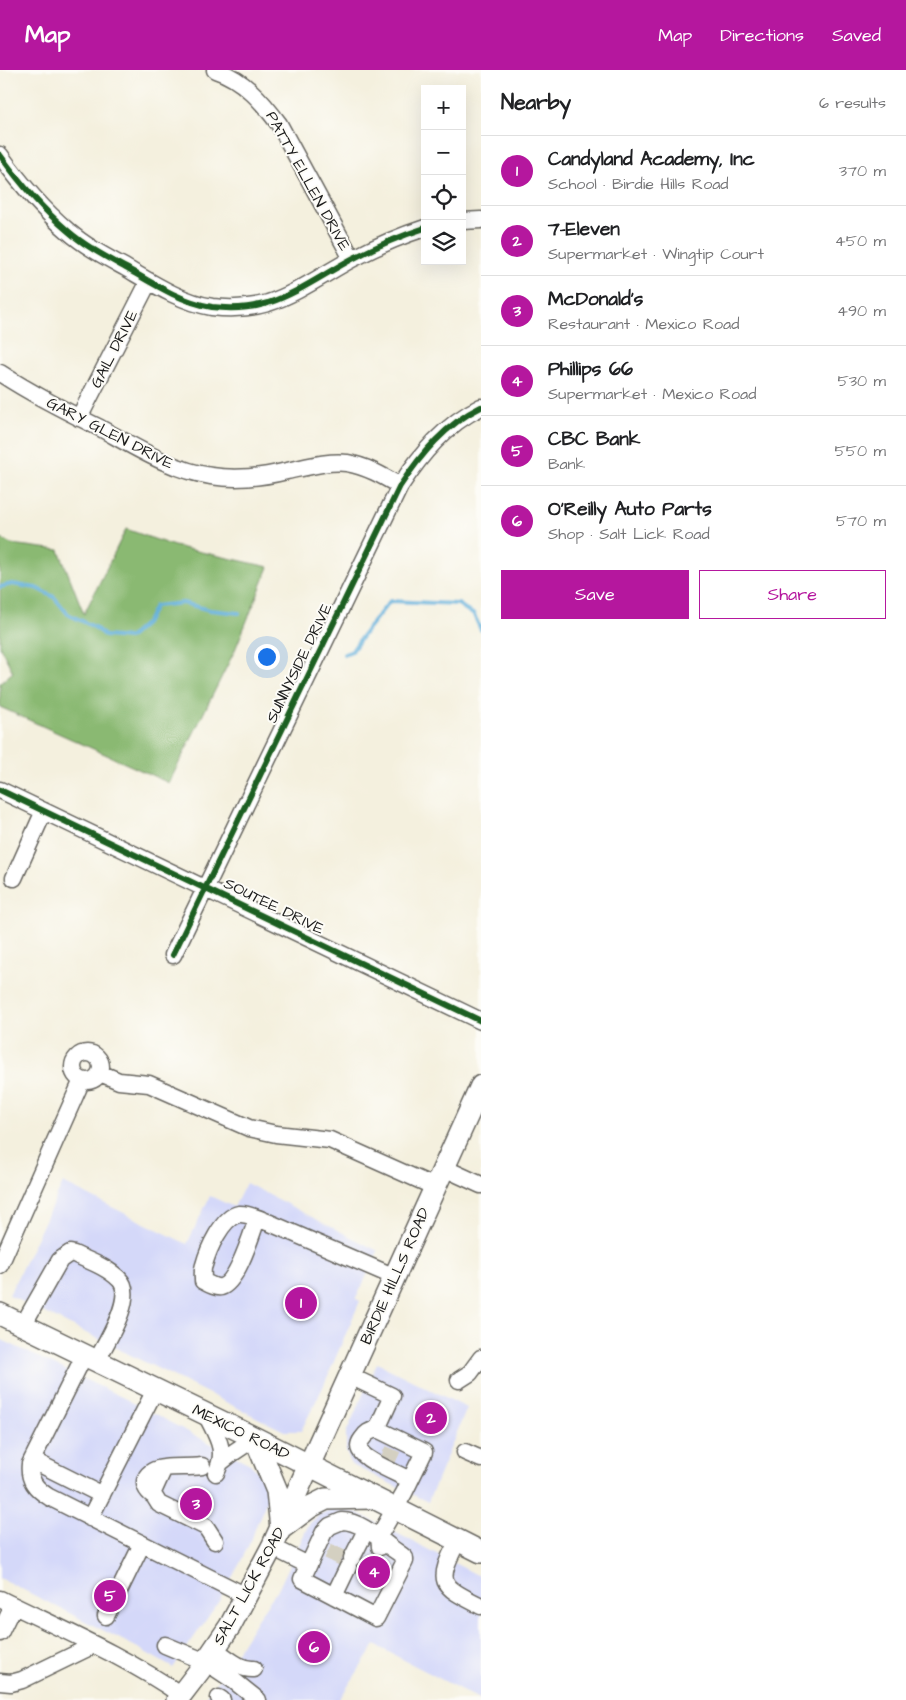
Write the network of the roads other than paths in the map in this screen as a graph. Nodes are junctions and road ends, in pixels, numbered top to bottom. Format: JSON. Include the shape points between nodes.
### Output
{"nodes":[{"id":1,"x":215,"y":70,"type":"edge"},
{"id":2,"x":0,"y":155,"type":"edge"},
{"id":3,"x":481,"y":220,"type":"edge"},
{"id":4,"x":466,"y":221,"type":"edge"},
{"id":5,"x":421,"y":229,"type":"edge"},
{"id":6,"x":352,"y":259,"type":"junction"},
{"id":7,"x":149,"y":281,"type":"junction"},
{"id":8,"x":0,"y":373,"type":"edge"},
{"id":9,"x":481,"y":407,"type":"edge"},
{"id":10,"x":79,"y":418,"type":"junction"},
{"id":11,"x":400,"y":486,"type":"junction"},
{"id":12,"x":0,"y":790,"type":"edge"},
{"id":13,"x":44,"y":811,"type":"junction"},
{"id":14,"x":14,"y":878,"type":"dead end"},
{"id":15,"x":204,"y":888,"type":"junction"},
{"id":16,"x":173,"y":955,"type":"dead end"},
{"id":17,"x":481,"y":1021,"type":"edge"},
{"id":18,"x":100,"y":1074,"type":"junction"},
{"id":19,"x":82,"y":1080,"type":"junction"},
{"id":20,"x":481,"y":1086,"type":"edge"},
{"id":21,"x":444,"y":1168,"type":"junction"},
{"id":22,"x":481,"y":1185,"type":"edge"},
{"id":23,"x":435,"y":1187,"type":"junction"},
{"id":24,"x":257,"y":1219,"type":"dead end"},
{"id":25,"x":0,"y":1265,"type":"edge"},
{"id":26,"x":395,"y":1277,"type":"junction"},
{"id":27,"x":0,"y":1314,"type":"edge"},
{"id":28,"x":22,"y":1325,"type":"junction"},
{"id":29,"x":481,"y":1358,"type":"edge"},
{"id":30,"x":90,"y":1359,"type":"junction"},
{"id":31,"x":350,"y":1376,"type":"junction"},
{"id":32,"x":459,"y":1380,"type":"dead end"},
{"id":33,"x":155,"y":1390,"type":"junction"},
{"id":34,"x":206,"y":1414,"type":"junction"},
{"id":35,"x":377,"y":1428,"type":"junction"},
{"id":36,"x":255,"y":1438,"type":"junction"},
{"id":37,"x":465,"y":1452,"type":"dead end"},
{"id":38,"x":391,"y":1454,"type":"junction"},
{"id":39,"x":32,"y":1460,"type":"junction"},
{"id":40,"x":481,"y":1460,"type":"edge"},
{"id":41,"x":310,"y":1466,"type":"junction"},
{"id":42,"x":213,"y":1467,"type":"junction"},
{"id":43,"x":410,"y":1480,"type":"junction"},
{"id":44,"x":102,"y":1495,"type":"junction"},
{"id":45,"x":374,"y":1498,"type":"junction"},
{"id":46,"x":394,"y":1508,"type":"junction"},
{"id":47,"x":90,"y":1518,"type":"junction"},
{"id":48,"x":372,"y":1533,"type":"junction"},
{"id":49,"x":276,"y":1538,"type":"junction"},
{"id":50,"x":458,"y":1540,"type":"junction"},
{"id":51,"x":215,"y":1541,"type":"dead end"},
{"id":52,"x":142,"y":1544,"type":"junction"},
{"id":53,"x":481,"y":1552,"type":"edge"},
{"id":54,"x":308,"y":1565,"type":"junction"},
{"id":55,"x":246,"y":1596,"type":"junction"},
{"id":56,"x":334,"y":1596,"type":"junction"},
{"id":57,"x":6,"y":1602,"type":"edge"},
{"id":58,"x":112,"y":1605,"type":"dead end"},
{"id":59,"x":481,"y":1606,"type":"edge"},
{"id":60,"x":0,"y":1633,"type":"edge"},
{"id":61,"x":94,"y":1645,"type":"junction"},
{"id":62,"x":166,"y":1645,"type":"dead end"},
{"id":63,"x":210,"y":1655,"type":"junction"},
{"id":64,"x":0,"y":1682,"type":"edge"},
{"id":65,"x":179,"y":1697,"type":"edge"},
{"id":66,"x":258,"y":1700,"type":"edge"}],
"edges":[{"from":1,"to":6,"type":"street","name":"PATTY ELLEN DRIVE","via":[[234,78],[268,109]]},
{"from":2,"to":7,"type":"street","via":[[31,196],[70,233]]},
{"from":3,"to":4,"type":"street"},
{"from":5,"to":6,"type":"street"},
{"from":6,"to":7,"type":"street","via":[[291,294],[266,304],[250,306],[211,307]]},
{"from":7,"to":10,"type":"street","name":"GAIL DRIVE"},
{"from":8,"to":10,"type":"street","name":"GARY GLEN DRIVE"},
{"from":9,"to":11,"type":"street","name":"SUNNYSIDE DRIVE","via":[[436,438]]},
{"from":10,"to":11,"type":"street","name":"GARY GLEN DRIVE","via":[[171,464],[210,476],[254,477],[314,465],[348,463]]},
{"from":11,"to":15,"type":"street","name":"SUNNYSIDE DRIVE"},
{"from":12,"to":13,"type":"street","name":"SOUTEE DRIVE"},
{"from":13,"to":14,"type":"street"},
{"from":13,"to":15,"type":"street","name":"SOUTEE DRIVE"},
{"from":15,"to":16,"type":"street","name":"SUNNYSIDE DRIVE"},
{"from":15,"to":17,"type":"street","name":"SOUTEE DRIVE"},
{"from":18,"to":19,"type":"street","via":[[91,1080]]},
{"from":18,"to":19,"type":"street","via":[[102,1065],[97,1056],[89,1052],[80,1054],[74,1060],[73,1069]]},
{"from":18,"to":23,"type":"street","via":[[119,1081],[149,1084],[249,1128],[330,1140]]},
{"from":19,"to":25,"type":"street"},
{"from":20,"to":21,"type":"main road","name":"BIRDIE HILLS ROAD"},
{"from":21,"to":22,"type":"street"},
{"from":21,"to":23,"type":"main road","name":"BIRDIE HILLS ROAD"},
{"from":23,"to":26,"type":"main road","name":"BIRDIE HILLS ROAD"},
{"from":24,"to":26,"type":"street"},
{"from":26,"to":31,"type":"main road","name":"BIRDIE HILLS ROAD"},
{"from":27,"to":28,"type":"main road","name":"MEXICO ROAD"},
{"from":28,"to":30,"type":"main road","name":"MEXICO ROAD"},
{"from":28,"to":30,"type":"street","via":[[65,1255],[74,1254],[105,1269],[123,1284],[124,1300],[121,1311]]},
{"from":29,"to":32,"type":"street","via":[[470,1374]]},
{"from":30,"to":33,"type":"main road","name":"MEXICO ROAD"},
{"from":30,"to":39,"type":"street"},
{"from":31,"to":35,"type":"street","via":[[392,1396]]},
{"from":31,"to":41,"type":"main road","name":"BIRDIE HILLS ROAD"},
{"from":33,"to":34,"type":"main road","name":"MEXICO ROAD"},
{"from":33,"to":44,"type":"street"},
{"from":34,"to":36,"type":"main road","name":"MEXICO ROAD"},
{"from":34,"to":42,"type":"street","via":[[221,1445],[222,1456]]},
{"from":35,"to":38,"type":"street"},
{"from":35,"to":38,"type":"street","via":[[368,1431],[359,1449],[368,1458]]},
{"from":36,"to":41,"type":"main road","name":"MEXICO ROAD"},
{"from":36,"to":42,"type":"street"},
{"from":36,"to":49,"type":"main road","via":[[277,1491]]},
{"from":37,"to":40,"type":"street"},
{"from":38,"to":43,"type":"street"},
{"from":38,"to":43,"type":"street","via":[[424,1452]]},
{"from":39,"to":44,"type":"street"},
{"from":39,"to":47,"type":"street","via":[[29,1472],[36,1488]]},
{"from":41,"to":45,"type":"main road","name":"MEXICO ROAD"},
{"from":41,"to":49,"type":"main road","name":"SALT LICK ROAD"},
{"from":42,"to":51,"type":"street","via":[[156,1468],[145,1481],[145,1487],[159,1504],[206,1527]]},
{"from":43,"to":46,"type":"street"},
{"from":44,"to":47,"type":"street"},
{"from":45,"to":46,"type":"main road","name":"MEXICO ROAD"},
{"from":45,"to":49,"type":"main road","via":[[326,1499],[310,1507]]},
{"from":46,"to":48,"type":"street"},
{"from":46,"to":50,"type":"main road","name":"MEXICO ROAD"},
{"from":47,"to":52,"type":"street"},
{"from":48,"to":54,"type":"street","via":[[348,1521],[330,1526],[324,1532],[323,1548]]},
{"from":48,"to":56,"type":"street","via":[[350,1562]]},
{"from":48,"to":56,"type":"street","via":[[382,1552],[398,1561],[399,1565],[398,1574],[376,1618]]},
{"from":49,"to":54,"type":"street"},
{"from":49,"to":55,"type":"main road","name":"SALT LICK ROAD"},
{"from":50,"to":53,"type":"main road","name":"MEXICO ROAD"},
{"from":50,"to":59,"type":"street","via":[[446,1564],[444,1579],[447,1587]]},
{"from":52,"to":55,"type":"street"},
{"from":52,"to":58,"type":"street"},
{"from":54,"to":56,"type":"street","via":[[302,1580]]},
{"from":55,"to":63,"type":"main road","name":"SALT LICK ROAD"},
{"from":57,"to":60,"type":"street"},
{"from":57,"to":61,"type":"street"},
{"from":61,"to":64,"type":"street","via":[[22,1680]]},
{"from":61,"to":65,"type":"street","via":[[158,1679]]},
{"from":62,"to":63,"type":"street"},
{"from":63,"to":65,"type":"main road","name":"SALT LICK ROAD"},
{"from":63,"to":66,"type":"street","via":[[242,1672]]}]}
